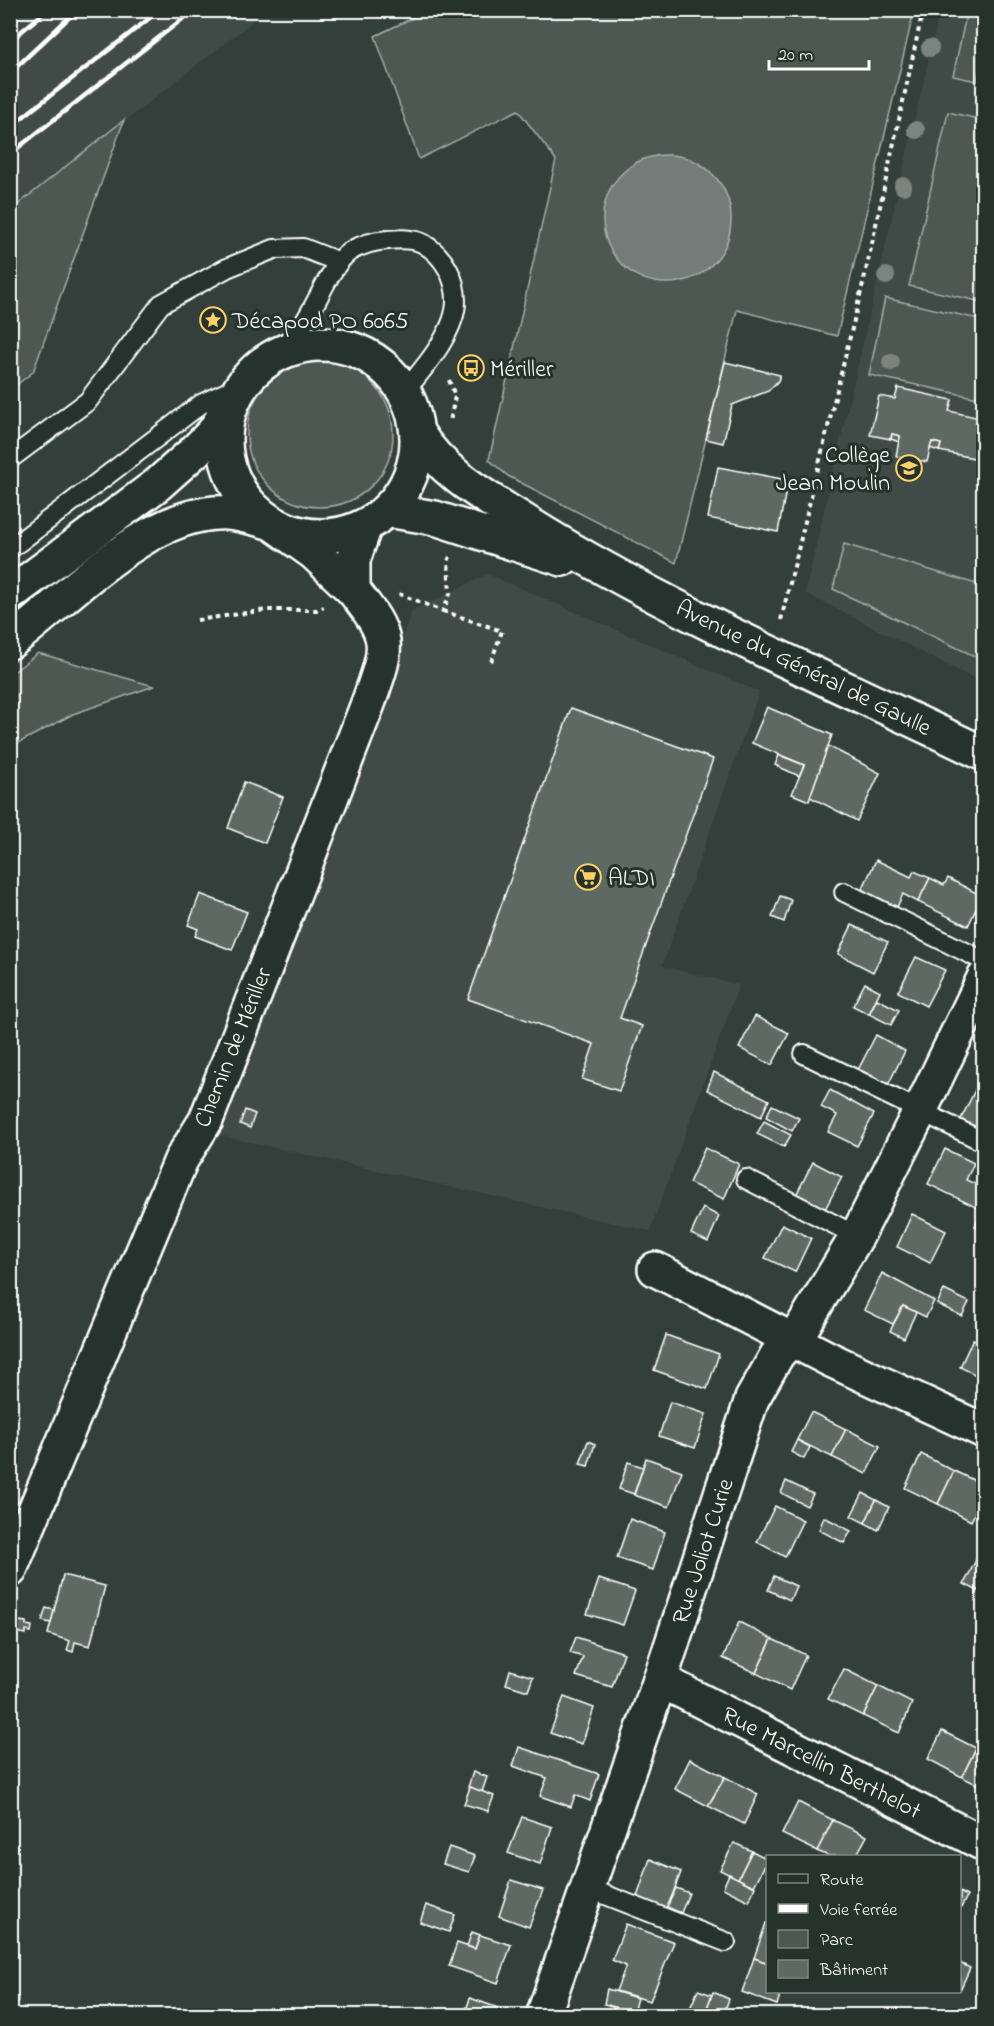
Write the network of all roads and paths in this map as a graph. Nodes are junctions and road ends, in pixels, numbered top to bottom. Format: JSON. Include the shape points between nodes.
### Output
{"nodes":[{"id":1,"x":923,"y":10,"type":"edge"},
{"id":2,"x":339,"y":262,"type":"junction"},
{"id":3,"x":272,"y":358,"type":"junction"},
{"id":4,"x":405,"y":391,"type":"junction"},
{"id":5,"x":237,"y":394,"type":"junction"},
{"id":6,"x":417,"y":432,"type":"junction"},
{"id":7,"x":10,"y":459,"type":"edge"},
{"id":8,"x":376,"y":518,"type":"junction"},
{"id":9,"x":272,"y":523,"type":"junction"},
{"id":10,"x":10,"y":549,"type":"edge"},
{"id":11,"x":624,"y":580,"type":"junction"},
{"id":12,"x":353,"y":590,"type":"junction"},
{"id":13,"x":10,"y":594,"type":"edge"},
{"id":14,"x":443,"y":611,"type":"dead end"},
{"id":15,"x":197,"y":620,"type":"dead end"},
{"id":16,"x":10,"y":642,"type":"edge"},
{"id":17,"x":770,"y":652,"type":"junction"},
{"id":18,"x":491,"y":662,"type":"dead end"},
{"id":19,"x":984,"y":754,"type":"edge"},
{"id":20,"x":844,"y":892,"type":"dead end"},
{"id":21,"x":984,"y":961,"type":"edge"},
{"id":22,"x":984,"y":978,"type":"edge"},
{"id":23,"x":804,"y":1054,"type":"dead end"},
{"id":24,"x":920,"y":1112,"type":"junction"},
{"id":25,"x":984,"y":1142,"type":"edge"},
{"id":26,"x":746,"y":1179,"type":"dead end"},
{"id":27,"x":857,"y":1236,"type":"junction"},
{"id":28,"x":655,"y":1269,"type":"dead end"},
{"id":29,"x":792,"y":1339,"type":"junction"},
{"id":30,"x":984,"y":1431,"type":"edge"},
{"id":31,"x":10,"y":1570,"type":"edge"},
{"id":32,"x":660,"y":1680,"type":"junction"},
{"id":33,"x":984,"y":1844,"type":"edge"},
{"id":34,"x":588,"y":1888,"type":"junction"},
{"id":35,"x":726,"y":1942,"type":"dead end"},
{"id":36,"x":543,"y":2016,"type":"edge"}],
"edges":[{"from":1,"to":17,"type":"path","via":[[865,275],[778,635]]},
{"from":2,"to":3,"type":"lane","via":[[302,326]]},
{"from":2,"to":4,"type":"lane","via":[[350,251],[374,241],[402,239],[423,243],[444,261],[453,281],[456,303],[448,331]]},
{"from":2,"to":7,"type":"lane","via":[[303,248],[274,249],[227,268],[161,304],[88,401]]},
{"from":3,"to":4,"type":"street","name":"Avenue du Général de Gaulle","via":[[295,347],[345,347],[369,356],[389,371]]},
{"from":3,"to":5,"type":"street","name":"Avenue du Général de Gaulle","via":[[255,370]]},
{"from":4,"to":6,"type":"street","name":"Avenue du Général de Gaulle"},
{"from":5,"to":9,"type":"street","name":"Avenue du Général de Gaulle","via":[[226,425],[225,448],[230,470],[254,509]]},
{"from":5,"to":10,"type":"lane","via":[[201,404]]},
{"from":5,"to":13,"type":"street","name":"Avenue du Général de Gaulle","via":[[213,433],[195,452]]},
{"from":6,"to":8,"type":"street","name":"Avenue du Général de Gaulle","via":[[411,474],[399,497]]},
{"from":6,"to":11,"type":"street","name":"Avenue du Général de Gaulle","via":[[439,462],[472,488]]},
{"from":8,"to":9,"type":"street","name":"Avenue du Général de Gaulle","via":[[335,535],[302,534]]},
{"from":8,"to":11,"type":"street","name":"Avenue du Général de Gaulle","via":[[435,518]]},
{"from":8,"to":12,"type":"street","via":[[353,560]]},
{"from":9,"to":12,"type":"street","name":"Chemin de Mériller","via":[[314,553]]},
{"from":9,"to":16,"type":"street","name":"Avenue du Général de Gaulle","via":[[226,513],[202,515],[153,532]]},
{"from":11,"to":17,"type":"street","name":"Avenue du Général de Gaulle"},
{"from":12,"to":15,"type":"path","via":[[317,610],[267,610]]},
{"from":12,"to":31,"type":"street","name":"Chemin de Mériller","via":[[377,623],[385,645],[369,701],[206,1120],[182,1160]]},
{"from":14,"to":18,"type":"path","via":[[502,631]]},
{"from":17,"to":19,"type":"street","name":"Avenue du Général de Gaulle"},
{"from":20,"to":21,"type":"lane"},
{"from":22,"to":24,"type":"street","name":"Rue Joliot Curie"},
{"from":23,"to":24,"type":"lane"},
{"from":24,"to":25,"type":"lane"},
{"from":24,"to":27,"type":"street","name":"Rue Joliot Curie"},
{"from":26,"to":27,"type":"lane"},
{"from":27,"to":29,"type":"street","name":"Rue Joliot Curie"},
{"from":28,"to":29,"type":"street"},
{"from":29,"to":30,"type":"street"},
{"from":29,"to":32,"type":"street","name":"Rue Joliot Curie","via":[[777,1355],[752,1399]]},
{"from":32,"to":33,"type":"street","name":"Rue Marcellin Berthelot"},
{"from":32,"to":34,"type":"street","name":"Rue Joliot Curie"},
{"from":34,"to":35,"type":"lane"},
{"from":34,"to":36,"type":"street","name":"Rue Joliot Curie"}]}
